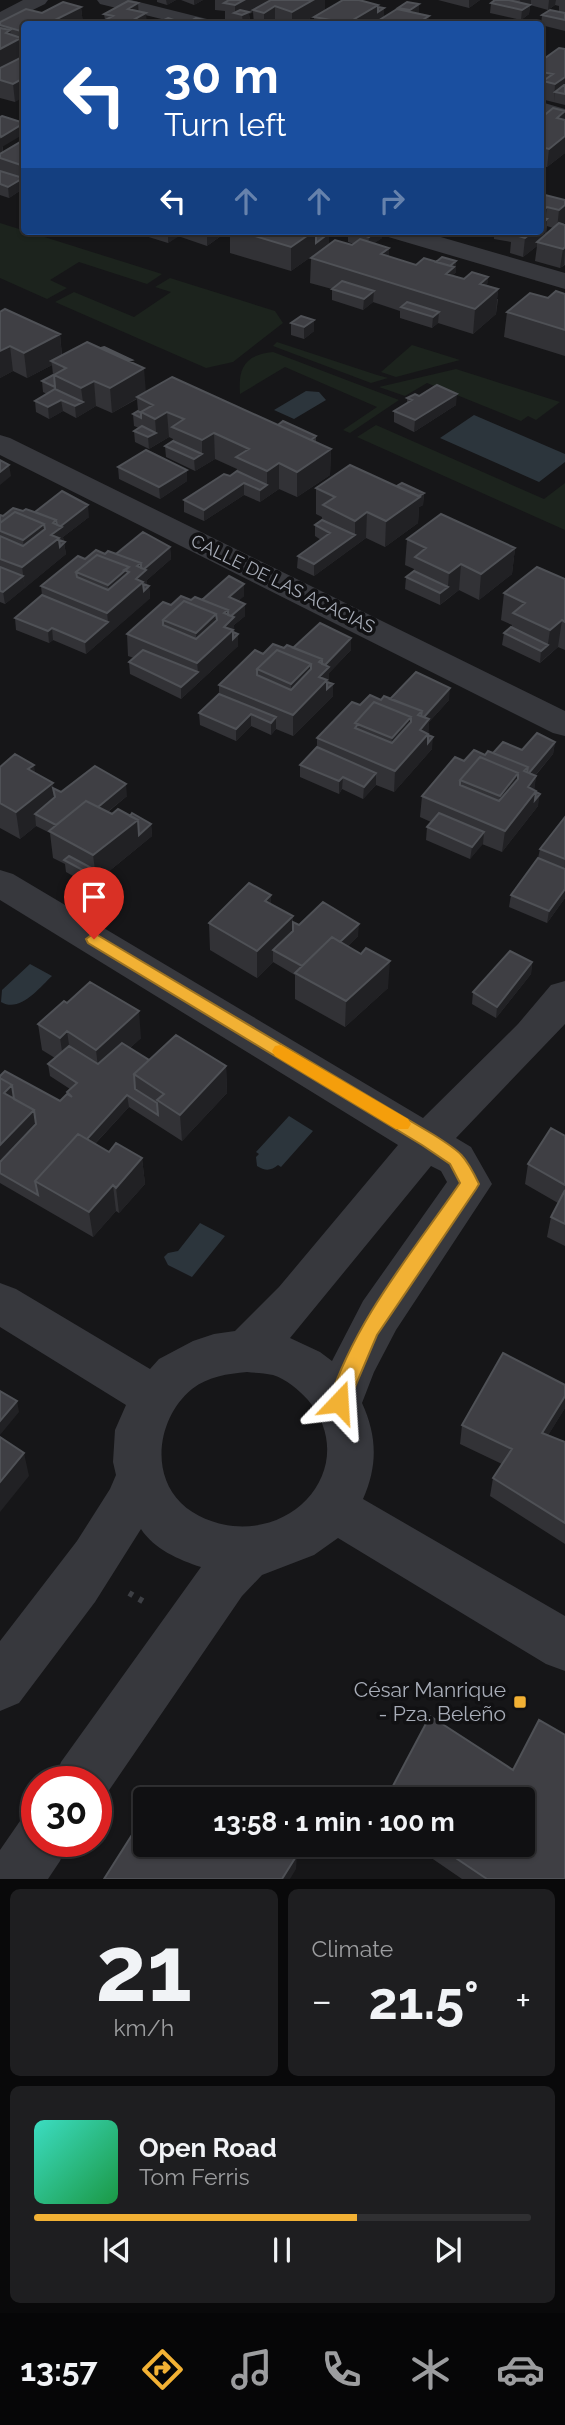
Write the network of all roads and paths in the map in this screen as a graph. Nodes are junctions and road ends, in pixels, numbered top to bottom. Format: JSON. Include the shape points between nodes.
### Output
{"nodes":[{"id":1,"x":38,"y":0,"type":"edge"},
{"id":2,"x":107,"y":0,"type":"edge"},
{"id":3,"x":0,"y":20,"type":"edge"},
{"id":4,"x":192,"y":21,"type":"edge"},
{"id":5,"x":544,"y":110,"type":"edge"},
{"id":6,"x":565,"y":116,"type":"edge"},
{"id":7,"x":408,"y":235,"type":"edge"},
{"id":8,"x":565,"y":281,"type":"edge"},
{"id":9,"x":0,"y":444,"type":"edge"},
{"id":10,"x":565,"y":725,"type":"edge"},
{"id":11,"x":0,"y":883,"type":"edge"},
{"id":12,"x":565,"y":996,"type":"edge"},
{"id":13,"x":428,"y":1140,"type":"junction"},
{"id":14,"x":0,"y":1303,"type":"edge"},
{"id":15,"x":247,"y":1351,"type":"junction"},
{"id":16,"x":154,"y":1396,"type":"junction"},
{"id":17,"x":339,"y":1402,"type":"junction"},
{"id":18,"x":140,"y":1478,"type":"junction"},
{"id":19,"x":333,"y":1508,"type":"junction"},
{"id":20,"x":248,"y":1553,"type":"junction"},
{"id":21,"x":122,"y":1589,"type":"dead end"},
{"id":22,"x":150,"y":1606,"type":"dead end"},
{"id":23,"x":565,"y":1646,"type":"edge"},
{"id":24,"x":0,"y":1684,"type":"edge"},
{"id":25,"x":92,"y":1766,"type":"edge"},
{"id":26,"x":29,"y":1857,"type":"edge"},
{"id":27,"x":14,"y":1879,"type":"edge"}],
"edges":[{"from":1,"to":3,"type":"street"},
{"from":2,"to":4,"type":"street"},
{"from":5,"to":6,"type":"street"},
{"from":7,"to":8,"type":"street"},
{"from":9,"to":10,"type":"street","name":"CALLE DE LAS ACACIAS"},
{"from":11,"to":13,"type":"street"},
{"from":12,"to":13,"type":"street","via":[[537,1033]]},
{"from":13,"to":15,"type":"street","via":[[304,1293]]},
{"from":13,"to":17,"type":"street","via":[[456,1158],[470,1184],[370,1329]]},
{"from":14,"to":16,"type":"street"},
{"from":15,"to":16,"type":"street","via":[[211,1356],[179,1371]]},
{"from":15,"to":17,"type":"street","via":[[283,1357],[315,1375]]},
{"from":16,"to":18,"type":"street","via":[[139,1425],[135,1456]]},
{"from":17,"to":19,"type":"street","via":[[352,1436],[350,1473]]},
{"from":18,"to":20,"type":"street","via":[[163,1521],[189,1539],[215,1549]]},
{"from":18,"to":24,"type":"street","via":[[129,1504],[94,1556]]},
{"from":19,"to":20,"type":"street","via":[[316,1527],[293,1541]]},
{"from":19,"to":23,"type":"street"},
{"from":20,"to":25,"type":"street","via":[[216,1588]]},
{"from":21,"to":22,"type":"path"},
{"from":26,"to":27,"type":"street"}]}
